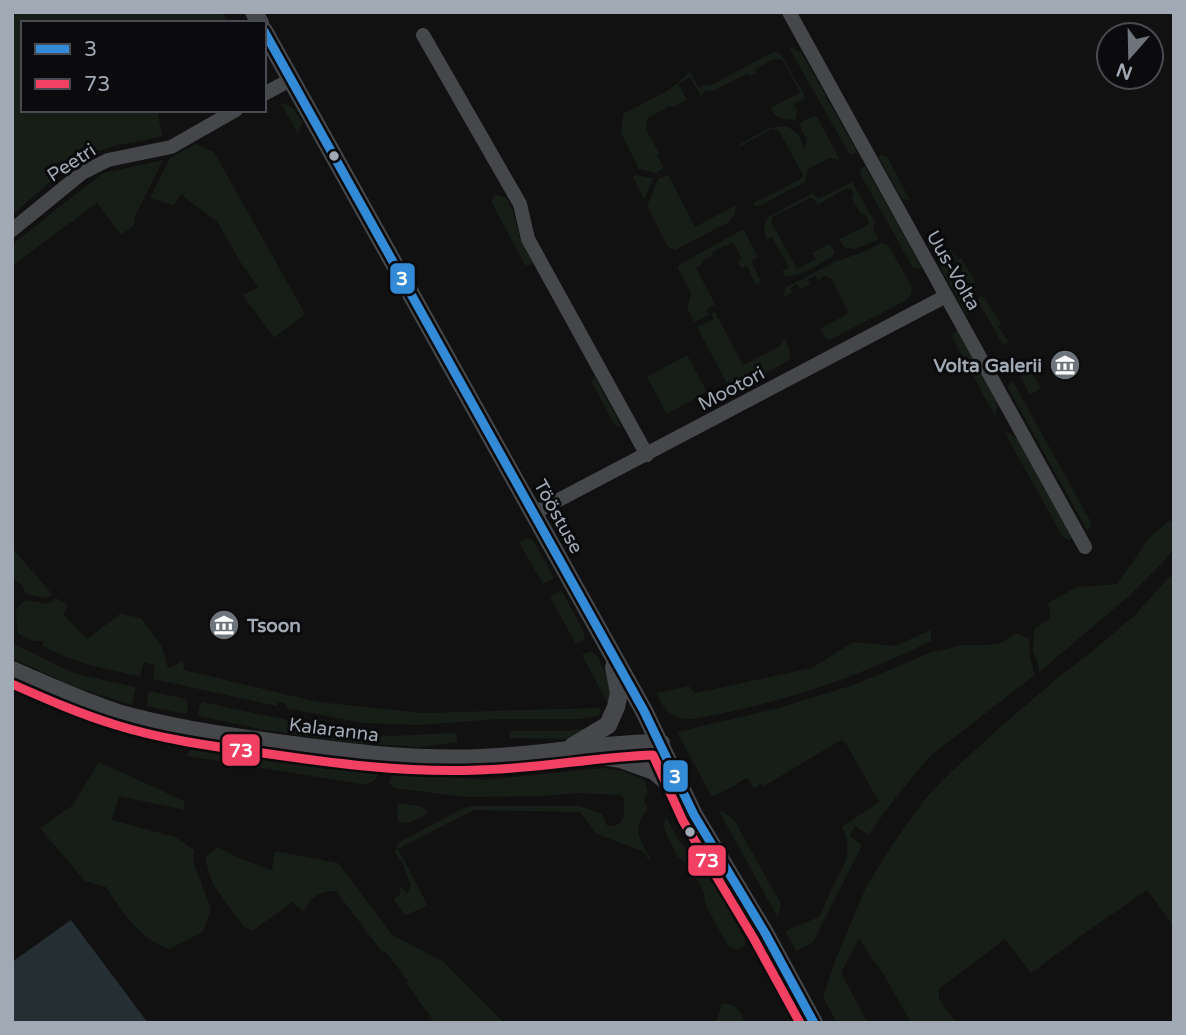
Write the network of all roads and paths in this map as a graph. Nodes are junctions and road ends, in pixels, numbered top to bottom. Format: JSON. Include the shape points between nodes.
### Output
{"nodes":[{"id":1,"x":789,"y":12,"type":"edge"},
{"id":2,"x":266,"y":35,"type":"edge"},
{"id":3,"x":423,"y":35,"type":"dead end"},
{"id":4,"x":290,"y":80,"type":"junction"},
{"id":5,"x":266,"y":93,"type":"edge"},
{"id":6,"x":232,"y":112,"type":"edge"},
{"id":7,"x":12,"y":230,"type":"edge"},
{"id":8,"x":946,"y":296,"type":"junction"},
{"id":9,"x":647,"y":455,"type":"junction"},
{"id":10,"x":534,"y":513,"type":"junction"},
{"id":11,"x":1085,"y":547,"type":"dead end"},
{"id":12,"x":606,"y":641,"type":"junction"},
{"id":13,"x":12,"y":670,"type":"edge"},
{"id":14,"x":661,"y":743,"type":"junction"},
{"id":15,"x":567,"y":750,"type":"junction"},
{"id":16,"x":683,"y":794,"type":"junction"},
{"id":17,"x":814,"y":1023,"type":"edge"}],
"edges":[{"from":1,"to":8,"type":"street","name":"Uus-Volta"},
{"from":2,"to":4,"type":"street","name":"Tööstuse"},
{"from":3,"to":9,"type":"street","via":[[520,204],[528,239]]},
{"from":4,"to":5,"type":"street"},
{"from":4,"to":10,"type":"street","name":"Tööstuse"},
{"from":6,"to":7,"type":"street","name":"Peetri","via":[[171,147],[108,160],[82,173]]},
{"from":8,"to":9,"type":"street","name":"Mootori"},
{"from":8,"to":11,"type":"street","name":"Uus-Volta"},
{"from":9,"to":10,"type":"street","name":"Mootori"},
{"from":10,"to":12,"type":"street","name":"Tööstuse"},
{"from":12,"to":14,"type":"street","name":"Tööstuse"},
{"from":12,"to":15,"type":"street","via":[[617,677],[616,707],[608,725]]},
{"from":13,"to":15,"type":"street","name":"Kalaranna","via":[[121,714],[190,730],[384,757],[484,758]]},
{"from":14,"to":15,"type":"street","name":"Kalaranna"},
{"from":14,"to":16,"type":"street","name":"Tööstuse"},
{"from":15,"to":16,"type":"street","via":[[621,759],[654,771]]},
{"from":16,"to":17,"type":"street","name":"Tööstuse"}]}
